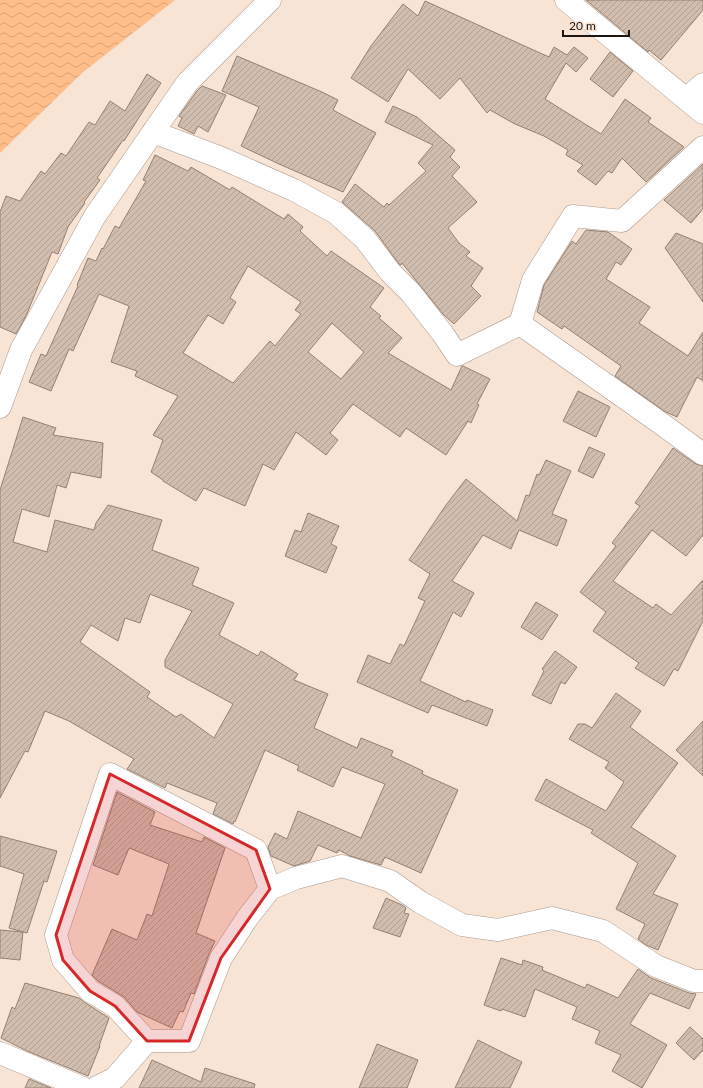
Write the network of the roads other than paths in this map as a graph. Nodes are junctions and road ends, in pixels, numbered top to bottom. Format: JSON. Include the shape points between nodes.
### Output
{"nodes":[{"id":1,"x":270,"y":0,"type":"edge"},
{"id":2,"x":566,"y":0,"type":"edge"},
{"id":3,"x":703,"y":84,"type":"edge"},
{"id":4,"x":686,"y":99,"type":"junction"},
{"id":5,"x":703,"y":113,"type":"edge"},
{"id":6,"x":153,"y":132,"type":"junction"},
{"id":7,"x":703,"y":147,"type":"edge"},
{"id":8,"x":520,"y":324,"type":"junction"},
{"id":9,"x":0,"y":407,"type":"edge"},
{"id":10,"x":703,"y":454,"type":"edge"},
{"id":11,"x":270,"y":889,"type":"junction"},
{"id":12,"x":703,"y":981,"type":"edge"},
{"id":13,"x":147,"y":1041,"type":"junction"},
{"id":14,"x":0,"y":1053,"type":"edge"},
{"id":15,"x":83,"y":1088,"type":"edge"},
{"id":16,"x":95,"y":1088,"type":"edge"}],
"edges":[{"from":1,"to":6,"type":"street","via":[[187,83]]},
{"from":2,"to":4,"type":"street"},
{"from":3,"to":4,"type":"street"},
{"from":4,"to":5,"type":"street"},
{"from":6,"to":8,"type":"street","via":[[294,190],[336,213],[365,239],[434,322],[457,355]]},
{"from":6,"to":9,"type":"street","via":[[95,216],[21,350]]},
{"from":7,"to":8,"type":"street","via":[[622,221],[573,216],[533,280]]},
{"from":8,"to":10,"type":"street"},
{"from":11,"to":12,"type":"street","via":[[296,878],[342,866],[390,881],[420,902],[462,925],[498,930],[552,918],[603,931],[656,966],[694,981]]},
{"from":11,"to":13,"type":"street","via":[[221,958],[189,1041]]},
{"from":11,"to":13,"type":"street","via":[[256,850],[110,774],[56,935],[63,960],[90,992],[115,1006]]},
{"from":13,"to":16,"type":"street","via":[[115,1078]]},
{"from":14,"to":15,"type":"street"}]}
